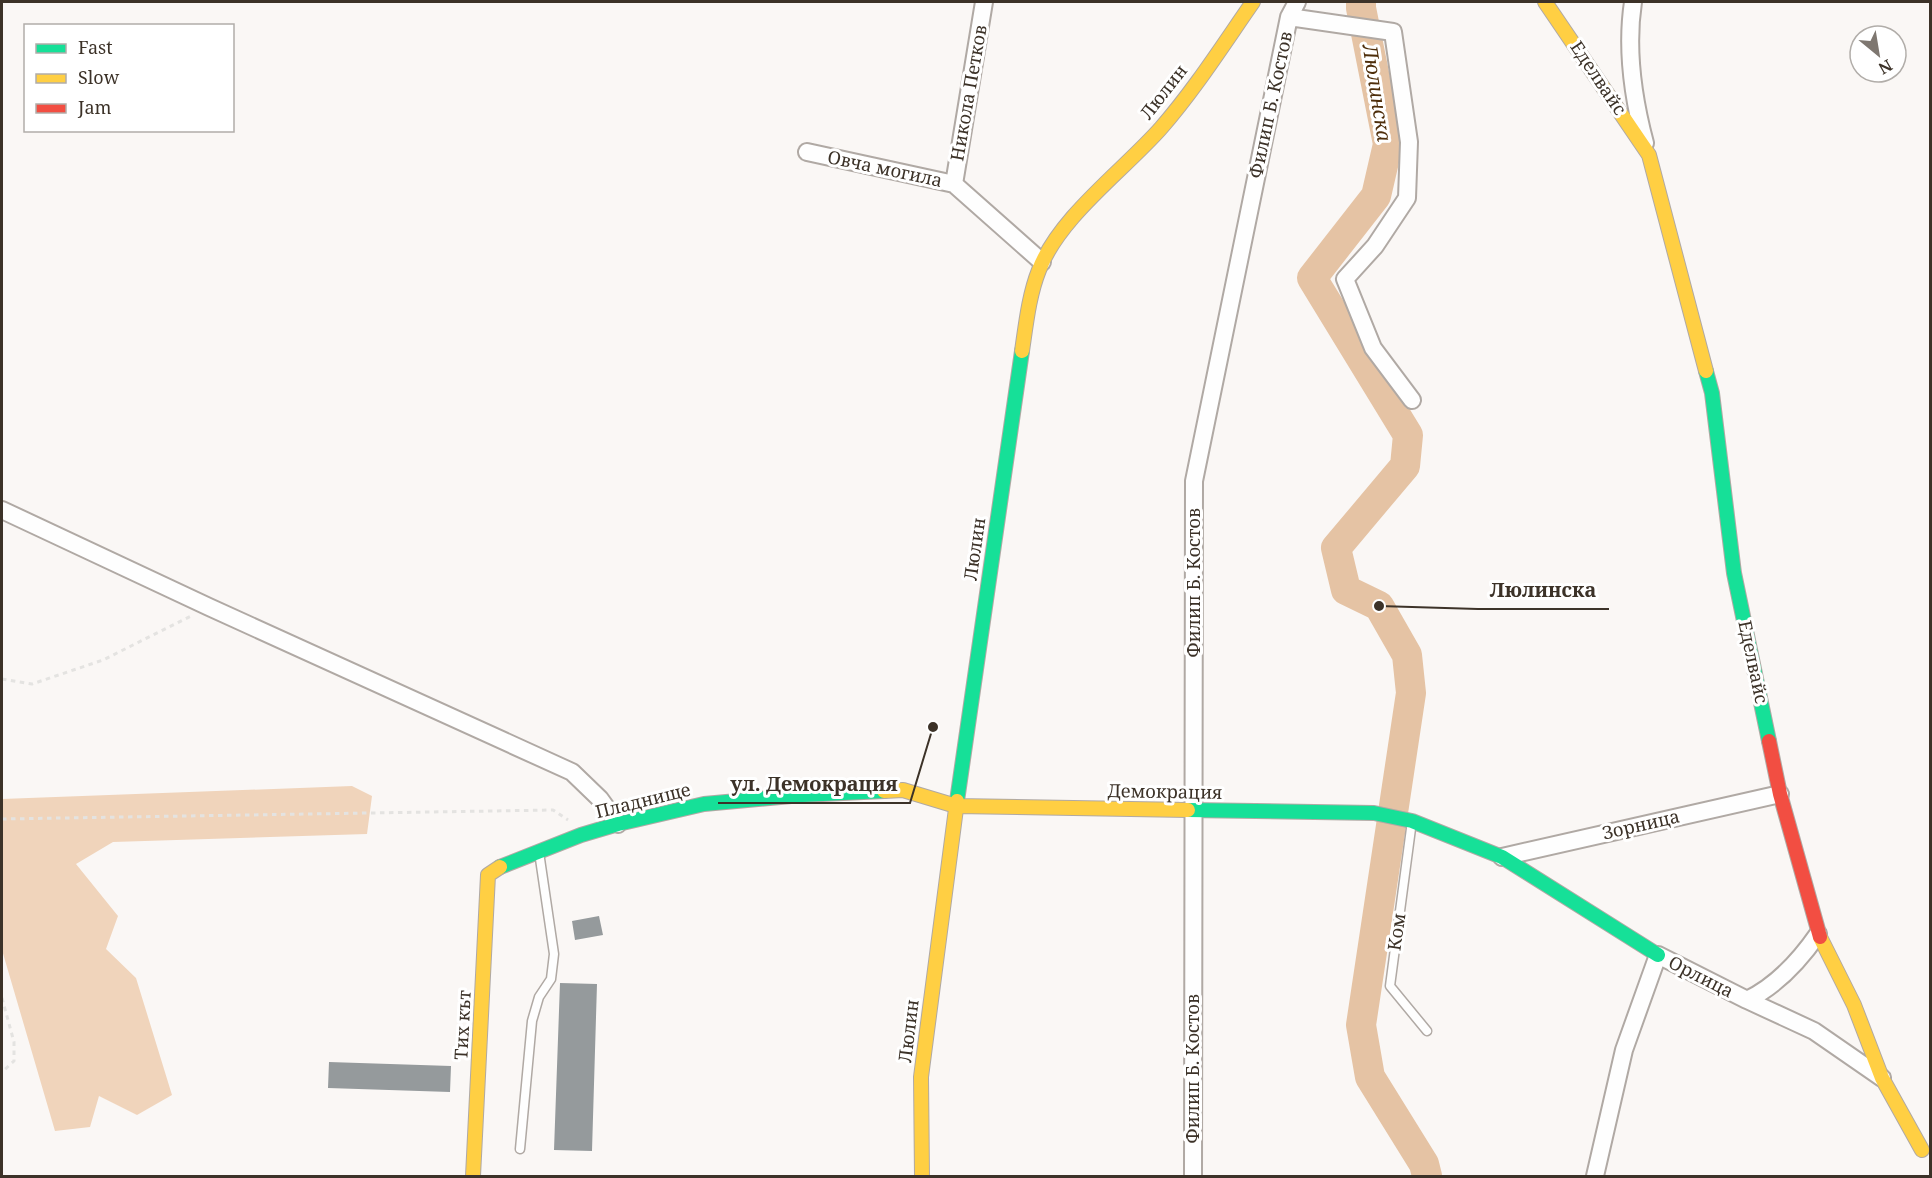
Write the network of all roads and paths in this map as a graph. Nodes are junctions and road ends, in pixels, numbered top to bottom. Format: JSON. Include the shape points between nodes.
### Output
{"nodes":[{"id":1,"x":984,"y":2,"type":"edge"},
{"id":2,"x":1253,"y":2,"type":"edge"},
{"id":3,"x":1297,"y":2,"type":"edge"},
{"id":4,"x":1545,"y":2,"type":"edge"},
{"id":5,"x":1633,"y":2,"type":"edge"},
{"id":6,"x":1289,"y":17,"type":"junction"},
{"id":7,"x":807,"y":152,"type":"dead end"},
{"id":8,"x":1649,"y":155,"type":"junction"},
{"id":9,"x":954,"y":184,"type":"junction"},
{"id":10,"x":1041,"y":262,"type":"junction"},
{"id":11,"x":1412,"y":400,"type":"dead end"},
{"id":12,"x":2,"y":510,"type":"edge"},
{"id":13,"x":209,"y":607,"type":"junction"},
{"id":14,"x":2,"y":680,"type":"edge"},
{"id":15,"x":1780,"y":794,"type":"junction"},
{"id":16,"x":956,"y":806,"type":"junction"},
{"id":17,"x":1193,"y":810,"type":"junction"},
{"id":18,"x":2,"y":819,"type":"edge"},
{"id":19,"x":1412,"y":821,"type":"junction"},
{"id":20,"x":618,"y":824,"type":"junction"},
{"id":21,"x":581,"y":835,"type":"junction"},
{"id":22,"x":539,"y":851,"type":"junction"},
{"id":23,"x":1502,"y":856,"type":"junction"},
{"id":24,"x":488,"y":875,"type":"joint"},
{"id":25,"x":1818,"y":934,"type":"junction"},
{"id":26,"x":1658,"y":955,"type":"junction"},
{"id":27,"x":2,"y":998,"type":"edge"},
{"id":28,"x":1747,"y":1000,"type":"junction"},
{"id":29,"x":1427,"y":1031,"type":"dead end"},
{"id":30,"x":2,"y":1072,"type":"edge"},
{"id":31,"x":1882,"y":1078,"type":"junction"},
{"id":32,"x":520,"y":1149,"type":"dead end"},
{"id":33,"x":1922,"y":1149,"type":"dead end"},
{"id":34,"x":473,"y":1176,"type":"edge"},
{"id":35,"x":922,"y":1176,"type":"edge"},
{"id":36,"x":1193,"y":1176,"type":"edge"},
{"id":37,"x":1595,"y":1176,"type":"edge"}],
"edges":[{"from":1,"to":9,"type":"street","name":"Никола Петков"},
{"from":2,"to":10,"type":"street","name":"Люлин","via":[[1182,101],[1065,227]]},
{"from":3,"to":6,"type":"street","name":"Филип Б. Костов"},
{"from":4,"to":8,"type":"street","name":"Еделвайс"},
{"from":5,"to":8,"type":"street","name":"Еделвайс","via":[[1629,27],[1636,111]]},
{"from":6,"to":11,"type":"street","via":[[1393,32],[1409,142],[1407,198],[1375,246],[1345,279],[1373,348]]},
{"from":6,"to":17,"type":"street","name":"Филип Б. Костов","via":[[1194,481]]},
{"from":7,"to":9,"type":"street","name":"Овча могила"},
{"from":8,"to":15,"type":"street","name":"Еделвайс","via":[[1712,393],[1734,573]]},
{"from":9,"to":10,"type":"street","name":"Овча могила"},
{"from":10,"to":16,"type":"street","name":"Люлин","via":[[1022,349]]},
{"from":12,"to":13,"type":"street"},
{"from":13,"to":14,"type":"path","via":[[93,663],[32,684]]},
{"from":13,"to":20,"type":"street","via":[[572,772],[600,799]]},
{"from":15,"to":23,"type":"street","name":"Зорница"},
{"from":15,"to":25,"type":"street","name":"Еделвайс"},
{"from":16,"to":17,"type":"street","name":"Демокрация"},
{"from":16,"to":20,"type":"street","name":"Пладнище","via":[[903,790],[802,795],[704,804]]},
{"from":16,"to":35,"type":"street","name":"Люлин","via":[[921,1077]]},
{"from":17,"to":19,"type":"street","name":"Демокрация","via":[[1374,813]]},
{"from":17,"to":36,"type":"street","name":"Филип Б. Костов"},
{"from":18,"to":21,"type":"path","via":[[553,810]]},
{"from":19,"to":23,"type":"street","name":"Демокрация"},
{"from":19,"to":29,"type":"lane","name":"Ком","via":[[1390,986]]},
{"from":20,"to":21,"type":"street","name":"Пладнище"},
{"from":21,"to":22,"type":"street","name":"Пладнище"},
{"from":22,"to":24,"type":"street","name":"Пладнище"},
{"from":22,"to":32,"type":"lane","via":[[554,954],[551,979],[539,997],[532,1021]]},
{"from":23,"to":26,"type":"street","name":"Демокрация"},
{"from":24,"to":34,"type":"street","name":"Тих кът"},
{"from":25,"to":28,"type":"street","via":[[1804,954],[1764,992]]},
{"from":25,"to":31,"type":"street","name":"Еделвайс","via":[[1854,1005]]},
{"from":26,"to":28,"type":"street","name":"Орлица"},
{"from":26,"to":37,"type":"street","name":"Орлица","via":[[1624,1050]]},
{"from":27,"to":30,"type":"path","via":[[14,1042],[14,1061]]},
{"from":28,"to":31,"type":"street","name":"Орлица","via":[[1814,1031]]},
{"from":31,"to":33,"type":"street","name":"Еделвайс"}]}
